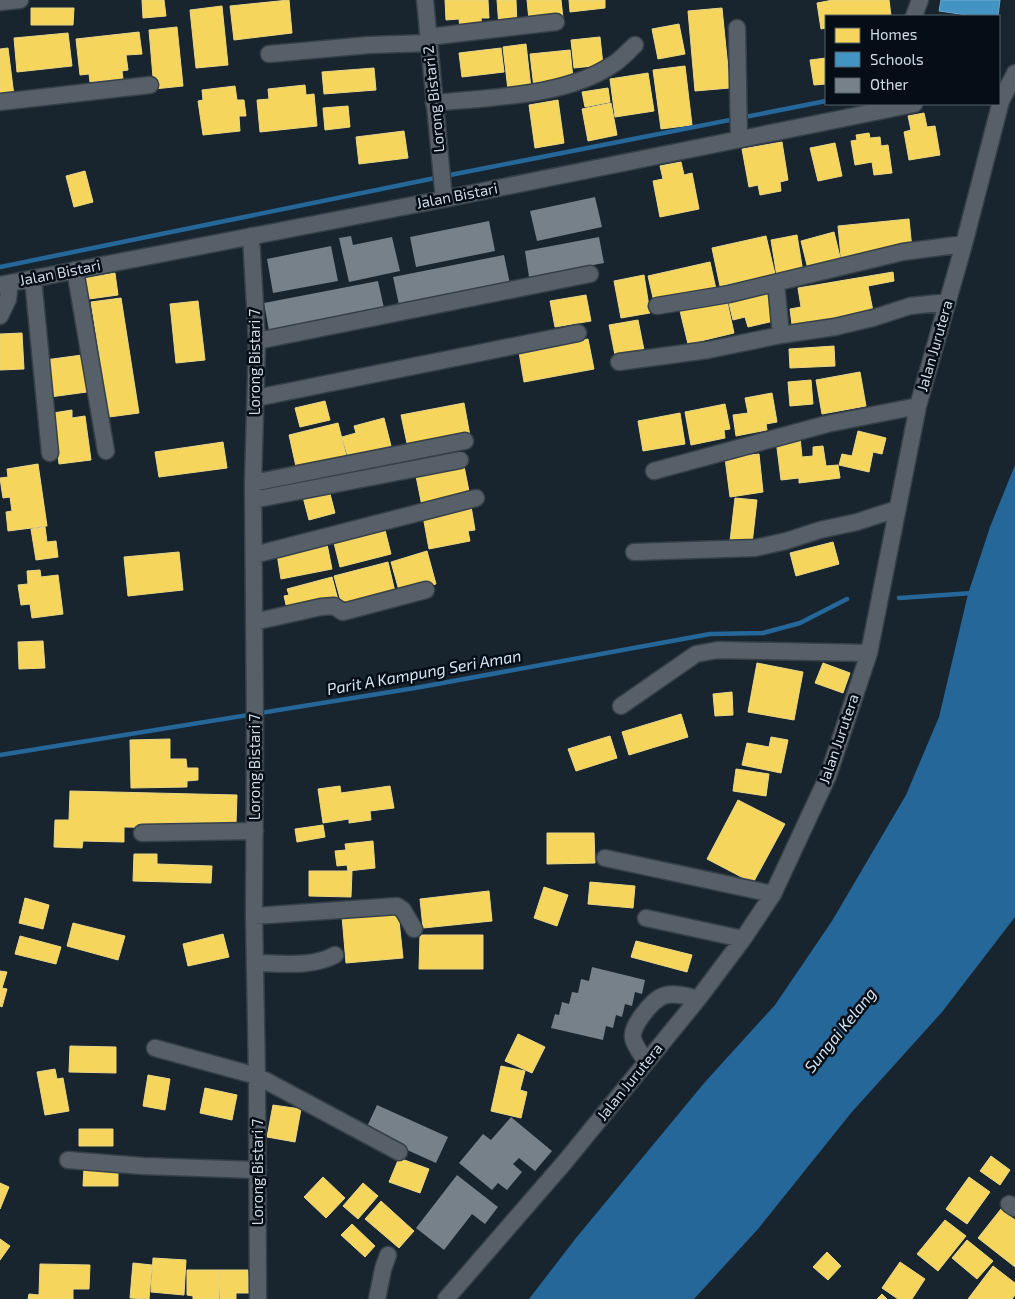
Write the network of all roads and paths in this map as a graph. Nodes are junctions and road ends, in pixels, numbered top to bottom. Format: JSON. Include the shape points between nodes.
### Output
{"nodes":[{"id":1,"x":20,"y":0,"type":"edge"},
{"id":2,"x":425,"y":0,"type":"edge"},
{"id":3,"x":920,"y":0,"type":"edge"},
{"id":4,"x":0,"y":2,"type":"edge"},
{"id":5,"x":914,"y":15,"type":"edge"},
{"id":6,"x":556,"y":22,"type":"dead end"},
{"id":7,"x":737,"y":28,"type":"dead end"},
{"id":8,"x":428,"y":40,"type":"junction"},
{"id":9,"x":635,"y":45,"type":"dead end"},
{"id":10,"x":269,"y":54,"type":"dead end"},
{"id":11,"x":1015,"y":74,"type":"edge"},
{"id":12,"x":150,"y":86,"type":"dead end"},
{"id":13,"x":1000,"y":100,"type":"edge"},
{"id":14,"x":0,"y":102,"type":"edge"},
{"id":15,"x":434,"y":103,"type":"junction"},
{"id":16,"x":901,"y":105,"type":"edge"},
{"id":17,"x":999,"y":105,"type":"edge"},
{"id":18,"x":739,"y":133,"type":"junction"},
{"id":19,"x":443,"y":193,"type":"junction"},
{"id":20,"x":251,"y":236,"type":"junction"},
{"id":21,"x":964,"y":244,"type":"junction"},
{"id":22,"x":75,"y":270,"type":"junction"},
{"id":23,"x":590,"y":274,"type":"dead end"},
{"id":24,"x":33,"y":279,"type":"junction"},
{"id":25,"x":776,"y":283,"type":"junction"},
{"id":26,"x":5,"y":284,"type":"edge"},
{"id":27,"x":948,"y":302,"type":"junction"},
{"id":28,"x":657,"y":306,"type":"dead end"},
{"id":29,"x":0,"y":316,"type":"edge"},
{"id":30,"x":578,"y":333,"type":"dead end"},
{"id":31,"x":782,"y":335,"type":"junction"},
{"id":32,"x":257,"y":341,"type":"junction"},
{"id":33,"x":619,"y":362,"type":"dead end"},
{"id":34,"x":256,"y":398,"type":"junction"},
{"id":35,"x":918,"y":406,"type":"junction"},
{"id":36,"x":465,"y":441,"type":"dead end"},
{"id":37,"x":106,"y":451,"type":"dead end"},
{"id":38,"x":50,"y":453,"type":"dead end"},
{"id":39,"x":460,"y":460,"type":"dead end"},
{"id":40,"x":654,"y":471,"type":"dead end"},
{"id":41,"x":254,"y":492,"type":"junction"},
{"id":42,"x":476,"y":498,"type":"dead end"},
{"id":43,"x":897,"y":509,"type":"junction"},
{"id":44,"x":634,"y":552,"type":"dead end"},
{"id":45,"x":254,"y":556,"type":"junction"},
{"id":46,"x":426,"y":590,"type":"dead end"},
{"id":47,"x":254,"y":622,"type":"junction"},
{"id":48,"x":869,"y":653,"type":"junction"},
{"id":49,"x":621,"y":706,"type":"dead end"},
{"id":50,"x":255,"y":831,"type":"junction"},
{"id":51,"x":142,"y":833,"type":"dead end"},
{"id":52,"x":605,"y":858,"type":"dead end"},
{"id":53,"x":773,"y":894,"type":"junction"},
{"id":54,"x":254,"y":916,"type":"junction"},
{"id":55,"x":646,"y":918,"type":"dead end"},
{"id":56,"x":414,"y":929,"type":"dead end"},
{"id":57,"x":743,"y":939,"type":"junction"},
{"id":58,"x":335,"y":955,"type":"dead end"},
{"id":59,"x":255,"y":964,"type":"junction"},
{"id":60,"x":698,"y":999,"type":"junction"},
{"id":61,"x":155,"y":1048,"type":"dead end"},
{"id":62,"x":646,"y":1062,"type":"junction"},
{"id":63,"x":257,"y":1076,"type":"junction"},
{"id":64,"x":399,"y":1152,"type":"dead end"},
{"id":65,"x":68,"y":1160,"type":"dead end"},
{"id":66,"x":258,"y":1170,"type":"junction"},
{"id":67,"x":388,"y":1255,"type":"dead end"},
{"id":68,"x":258,"y":1299,"type":"edge"},
{"id":69,"x":377,"y":1299,"type":"edge"},
{"id":70,"x":446,"y":1299,"type":"edge"}],
"edges":[{"from":1,"to":4,"type":"street"},
{"from":2,"to":8,"type":"street","name":"Lorong Bistari 2"},
{"from":3,"to":5,"type":"street"},
{"from":6,"to":8,"type":"street"},
{"from":7,"to":18,"type":"street"},
{"from":8,"to":10,"type":"street"},
{"from":8,"to":15,"type":"street","name":"Lorong Bistari 2"},
{"from":9,"to":15,"type":"street","via":[[614,65],[559,87]]},
{"from":11,"to":13,"type":"street","name":"Jalan Jurutera"},
{"from":12,"to":14,"type":"street"},
{"from":15,"to":19,"type":"street","name":"Lorong Bistari 2"},
{"from":16,"to":18,"type":"street","name":"Jalan Bistari"},
{"from":17,"to":21,"type":"street","name":"Jalan Jurutera"},
{"from":18,"to":19,"type":"street","name":"Jalan Bistari"},
{"from":19,"to":20,"type":"street","name":"Jalan Bistari"},
{"from":20,"to":22,"type":"street","name":"Jalan Bistari"},
{"from":20,"to":32,"type":"street","name":"Lorong Bistari 7"},
{"from":21,"to":25,"type":"street","via":[[903,252]]},
{"from":21,"to":27,"type":"street","name":"Jalan Jurutera"},
{"from":22,"to":24,"type":"street","name":"Jalan Bistari"},
{"from":22,"to":37,"type":"street"},
{"from":23,"to":32,"type":"street"},
{"from":24,"to":26,"type":"street","name":"Jalan Bistari"},
{"from":24,"to":38,"type":"street"},
{"from":25,"to":28,"type":"street"},
{"from":25,"to":31,"type":"street"},
{"from":26,"to":29,"type":"street","via":[[8,299]]},
{"from":27,"to":31,"type":"street","via":[[910,306],[835,327]]},
{"from":27,"to":35,"type":"street","name":"Jalan Jurutera"},
{"from":30,"to":34,"type":"street"},
{"from":31,"to":33,"type":"street","via":[[708,350]]},
{"from":32,"to":34,"type":"street","name":"Lorong Bistari 7"},
{"from":34,"to":41,"type":"street","name":"Lorong Bistari 7"},
{"from":35,"to":40,"type":"street","via":[[827,424]]},
{"from":35,"to":43,"type":"street","name":"Jalan Jurutera"},
{"from":36,"to":41,"type":"street"},
{"from":39,"to":41,"type":"street"},
{"from":41,"to":45,"type":"street","name":"Lorong Bistari 7"},
{"from":42,"to":45,"type":"street"},
{"from":43,"to":44,"type":"street","via":[[755,548]]},
{"from":43,"to":48,"type":"street","name":"Jalan Jurutera"},
{"from":45,"to":47,"type":"street","name":"Lorong Bistari 7"},
{"from":46,"to":47,"type":"street","via":[[342,612],[334,606],[321,607]]},
{"from":47,"to":50,"type":"street","name":"Lorong Bistari 7"},
{"from":48,"to":49,"type":"street","via":[[718,650],[696,654]]},
{"from":48,"to":53,"type":"street","name":"Jalan Jurutera","via":[[828,776]]},
{"from":50,"to":51,"type":"street"},
{"from":50,"to":54,"type":"street","name":"Lorong Bistari 7"},
{"from":52,"to":53,"type":"street"},
{"from":53,"to":57,"type":"street","name":"Jalan Jurutera"},
{"from":54,"to":56,"type":"street","via":[[397,906]]},
{"from":54,"to":59,"type":"street","name":"Lorong Bistari 7"},
{"from":55,"to":57,"type":"street"},
{"from":57,"to":60,"type":"street","name":"Jalan Jurutera"},
{"from":58,"to":59,"type":"street","via":[[311,963]]},
{"from":59,"to":63,"type":"street","name":"Lorong Bistari 7"},
{"from":60,"to":62,"type":"street","name":"Jalan Jurutera"},
{"from":60,"to":62,"type":"street","via":[[677,994],[663,996],[651,1003],[634,1029],[633,1039]]},
{"from":61,"to":63,"type":"street"},
{"from":62,"to":70,"type":"street","name":"Jalan Jurutera"},
{"from":63,"to":64,"type":"street"},
{"from":63,"to":66,"type":"street","name":"Lorong Bistari 7"},
{"from":65,"to":66,"type":"street"},
{"from":66,"to":68,"type":"street","name":"Lorong Bistari 7"},
{"from":67,"to":69,"type":"street"}]}
